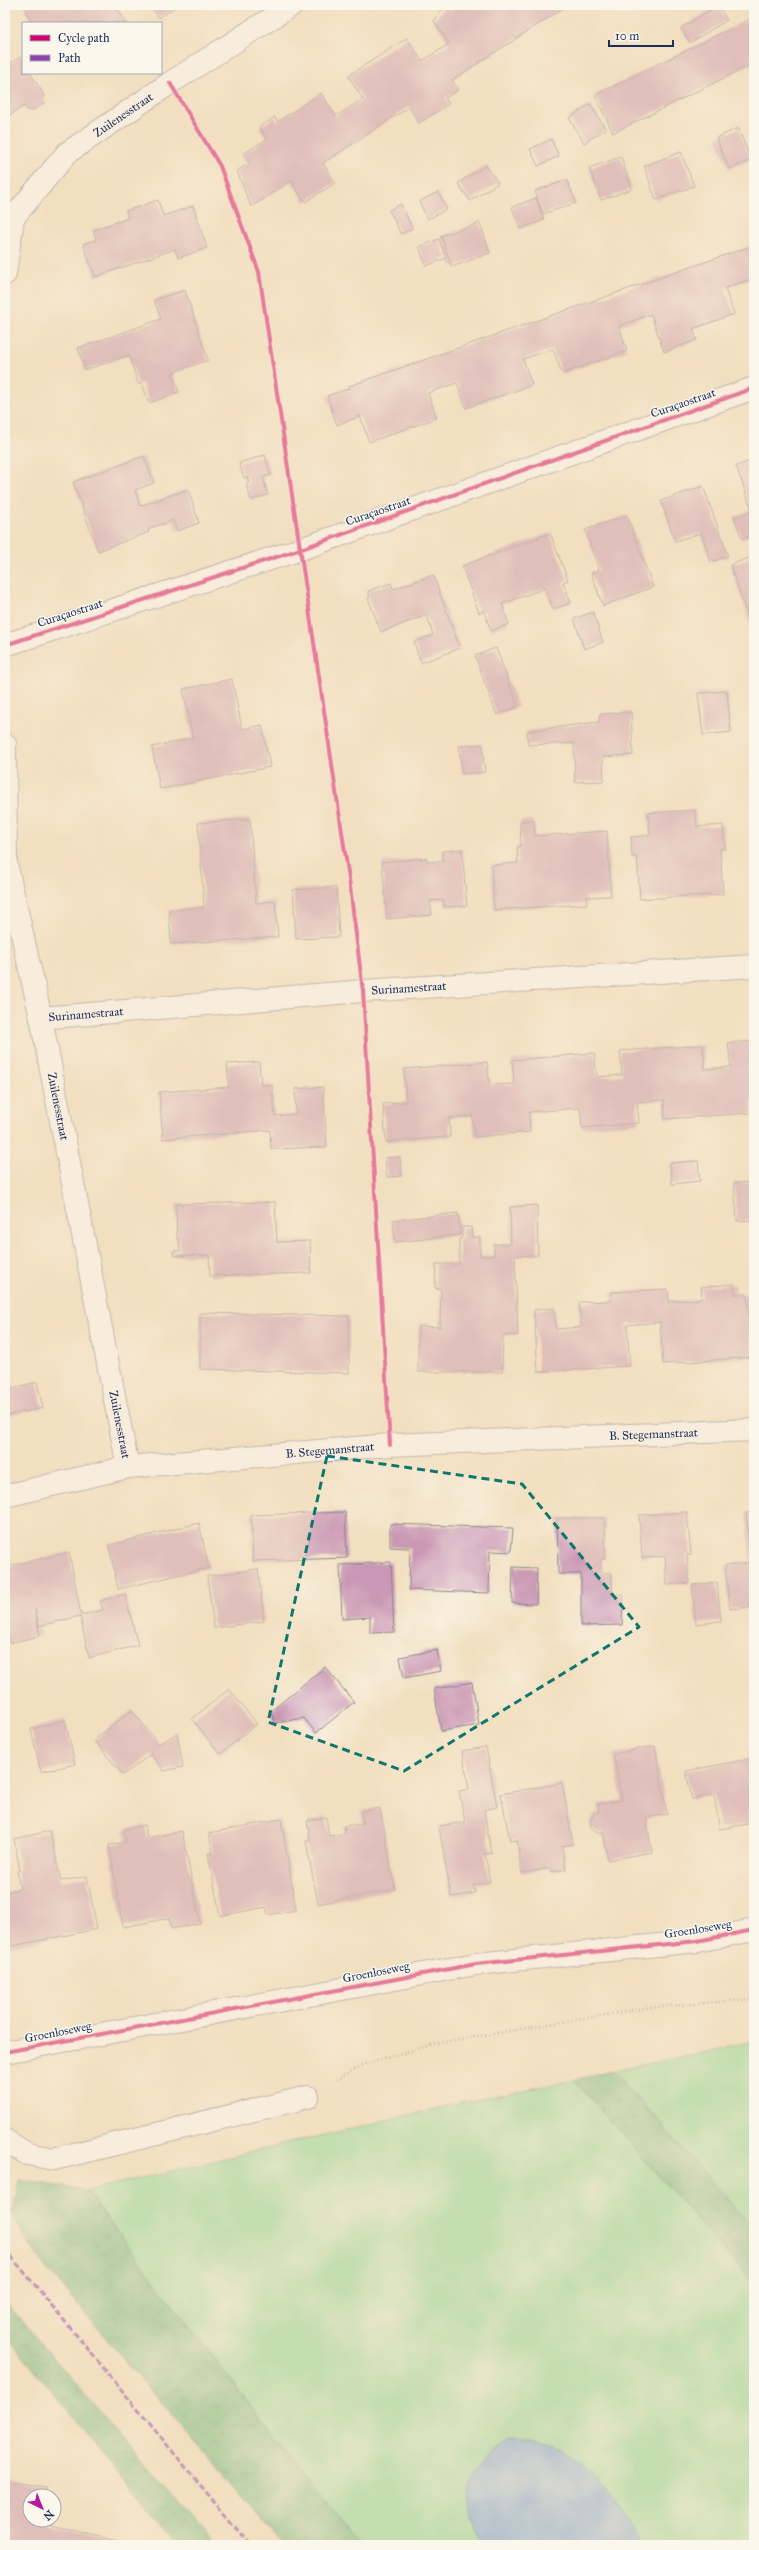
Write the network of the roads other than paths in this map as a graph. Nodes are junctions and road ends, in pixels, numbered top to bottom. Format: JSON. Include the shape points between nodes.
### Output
{"nodes":[{"id":1,"x":292,"y":5,"type":"edge"},
{"id":2,"x":9,"y":217,"type":"edge"},
{"id":3,"x":5,"y":274,"type":"edge"},
{"id":4,"x":754,"y":388,"type":"edge"},
{"id":5,"x":5,"y":644,"type":"edge"},
{"id":6,"x":5,"y":744,"type":"edge"},
{"id":7,"x":5,"y":864,"type":"edge"},
{"id":8,"x":754,"y":966,"type":"edge"},
{"id":9,"x":41,"y":1018,"type":"junction"},
{"id":10,"x":754,"y":1430,"type":"edge"},
{"id":11,"x":128,"y":1467,"type":"junction"},
{"id":12,"x":5,"y":1496,"type":"edge"},
{"id":13,"x":754,"y":1930,"type":"edge"},
{"id":14,"x":5,"y":2052,"type":"edge"},
{"id":15,"x":308,"y":2097,"type":"road end"},
{"id":16,"x":5,"y":2140,"type":"edge"}],
"edges":[{"from":1,"to":2,"type":"street","name":"Zuilenesstraat","via":[[67,153]]},
{"from":2,"to":3,"type":"street","name":"Zuilenesstraat"},
{"from":4,"to":5,"type":"street","name":"Curaçaostraat","via":[[301,549]]},
{"from":6,"to":7,"type":"street","name":"Zuilenesstraat"},
{"from":7,"to":9,"type":"street","name":"Zuilenesstraat"},
{"from":8,"to":9,"type":"street","name":"Surinamestraat","via":[[363,991]]},
{"from":9,"to":11,"type":"street","name":"Zuilenesstraat"},
{"from":10,"to":11,"type":"street","name":"B. Stegemanstraat","via":[[390,1444]]},
{"from":11,"to":12,"type":"street","name":"B. Stegemanstraat"},
{"from":13,"to":14,"type":"street","name":"Groenloseweg","via":[[697,1941],[476,1964]]},
{"from":15,"to":16,"type":"street","via":[[54,2159],[27,2154]]}]}
